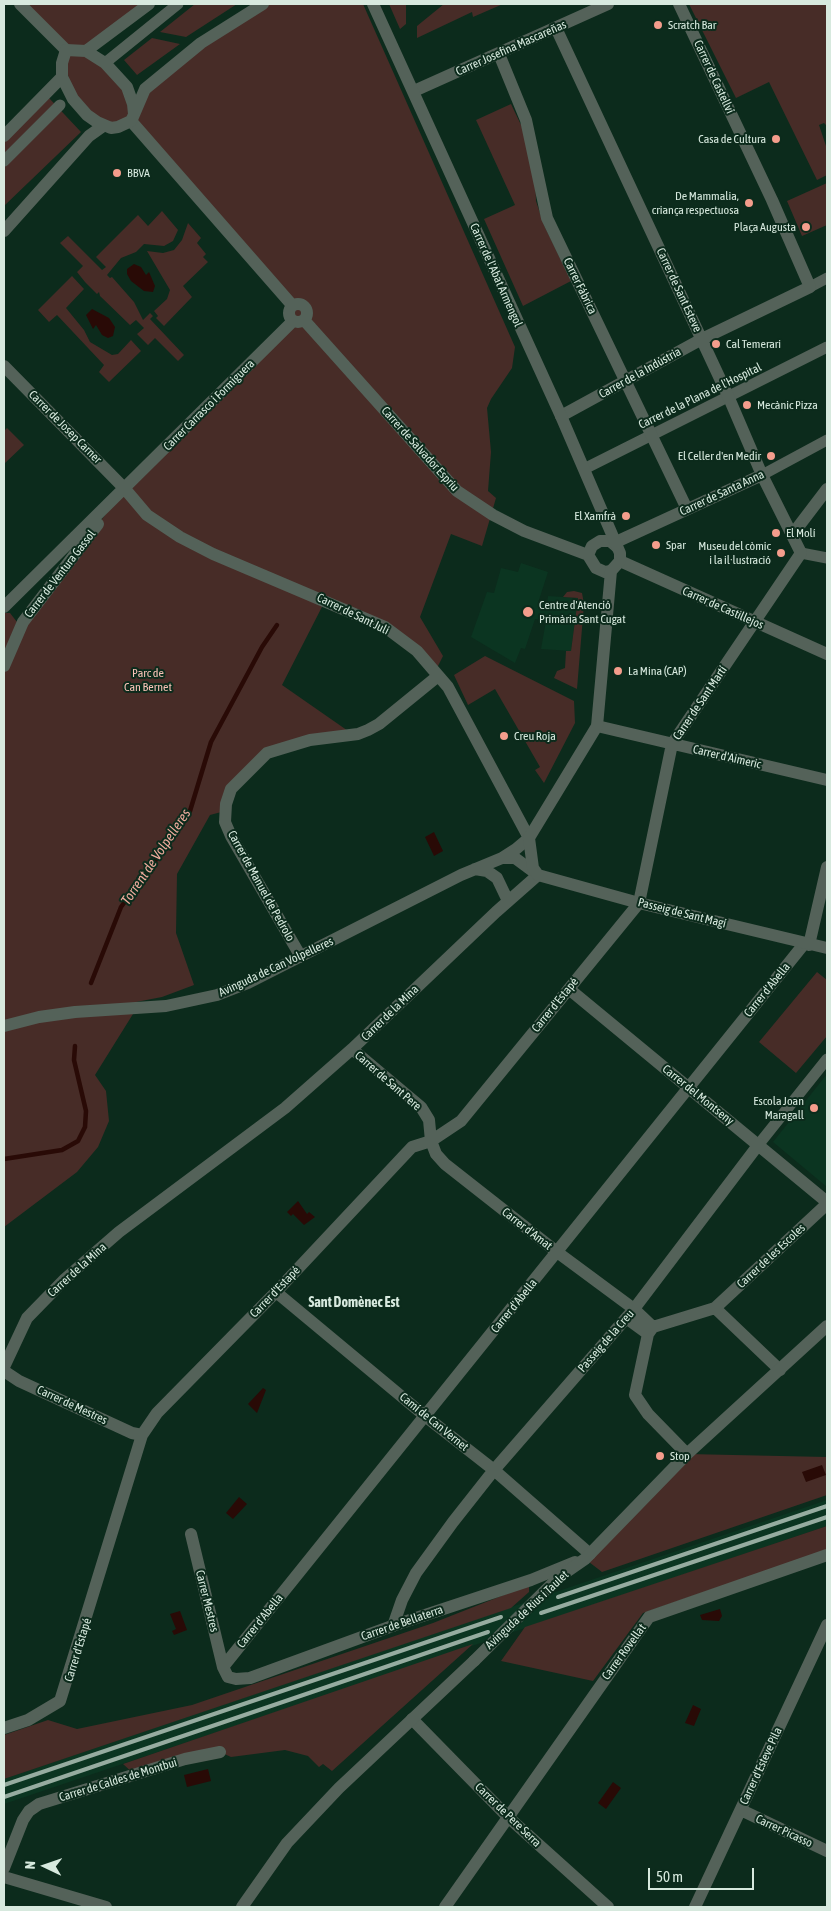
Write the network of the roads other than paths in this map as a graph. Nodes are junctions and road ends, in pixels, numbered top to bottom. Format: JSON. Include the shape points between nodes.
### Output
{"nodes":[{"id":1,"x":20,"y":4,"type":"edge"},
{"id":2,"x":178,"y":4,"type":"edge"},
{"id":3,"x":263,"y":4,"type":"edge"},
{"id":4,"x":373,"y":4,"type":"edge"},
{"id":5,"x":608,"y":4,"type":"edge"},
{"id":6,"x":679,"y":4,"type":"edge"},
{"id":7,"x":147,"y":5,"type":"edge"},
{"id":8,"x":556,"y":28,"type":"junction"},
{"id":9,"x":66,"y":50,"type":"junction"},
{"id":10,"x":86,"y":51,"type":"junction"},
{"id":11,"x":499,"y":54,"type":"junction"},
{"id":12,"x":105,"y":63,"type":"junction"},
{"id":13,"x":62,"y":77,"type":"junction"},
{"id":14,"x":414,"y":90,"type":"junction"},
{"id":15,"x":60,"y":105,"type":"dead end"},
{"id":16,"x":132,"y":117,"type":"junction"},
{"id":17,"x":103,"y":126,"type":"junction"},
{"id":18,"x":4,"y":136,"type":"edge"},
{"id":19,"x":4,"y":161,"type":"edge"},
{"id":20,"x":4,"y":231,"type":"edge"},
{"id":21,"x":827,"y":278,"type":"edge"},
{"id":22,"x":810,"y":287,"type":"junction"},
{"id":23,"x":298,"y":321,"type":"junction"},
{"id":24,"x":702,"y":339,"type":"junction"},
{"id":25,"x":827,"y":347,"type":"edge"},
{"id":26,"x":4,"y":366,"type":"edge"},
{"id":27,"x":626,"y":381,"type":"junction"},
{"id":28,"x":729,"y":398,"type":"junction"},
{"id":29,"x":561,"y":416,"type":"junction"},
{"id":30,"x":652,"y":435,"type":"junction"},
{"id":31,"x":827,"y":440,"type":"edge"},
{"id":32,"x":584,"y":469,"type":"junction"},
{"id":33,"x":762,"y":475,"type":"junction"},
{"id":34,"x":125,"y":489,"type":"junction"},
{"id":35,"x":827,"y":489,"type":"edge"},
{"id":36,"x":687,"y":509,"type":"junction"},
{"id":37,"x":792,"y":535,"type":"junction"},
{"id":38,"x":617,"y":545,"type":"junction"},
{"id":39,"x":801,"y":553,"type":"junction"},
{"id":40,"x":588,"y":555,"type":"junction"},
{"id":41,"x":827,"y":558,"type":"edge"},
{"id":42,"x":620,"y":560,"type":"junction"},
{"id":43,"x":611,"y":571,"type":"junction"},
{"id":44,"x":4,"y":607,"type":"edge"},
{"id":45,"x":754,"y":622,"type":"junction"},
{"id":46,"x":827,"y":654,"type":"edge"},
{"id":47,"x":4,"y":666,"type":"edge"},
{"id":48,"x":438,"y":676,"type":"junction"},
{"id":49,"x":598,"y":726,"type":"junction"},
{"id":50,"x":672,"y":744,"type":"junction"},
{"id":51,"x":827,"y":780,"type":"edge"},
{"id":52,"x":529,"y":838,"type":"junction"},
{"id":53,"x":502,"y":858,"type":"junction"},
{"id":54,"x":827,"y":867,"type":"edge"},
{"id":55,"x":475,"y":870,"type":"junction"},
{"id":56,"x":538,"y":875,"type":"junction"},
{"id":57,"x":508,"y":901,"type":"junction"},
{"id":58,"x":639,"y":903,"type":"junction"},
{"id":59,"x":806,"y":944,"type":"junction"},
{"id":60,"x":827,"y":948,"type":"edge"},
{"id":61,"x":301,"y":957,"type":"junction"},
{"id":62,"x":569,"y":989,"type":"junction"},
{"id":63,"x":4,"y":1026,"type":"edge"},
{"id":64,"x":352,"y":1050,"type":"junction"},
{"id":65,"x":827,"y":1060,"type":"edge"},
{"id":66,"x":689,"y":1088,"type":"junction"},
{"id":67,"x":431,"y":1141,"type":"junction"},
{"id":68,"x":759,"y":1144,"type":"junction"},
{"id":69,"x":827,"y":1203,"type":"edge"},
{"id":70,"x":557,"y":1252,"type":"junction"},
{"id":71,"x":276,"y":1292,"type":"junction"},
{"id":72,"x":715,"y":1308,"type":"junction"},
{"id":73,"x":630,"y":1313,"type":"junction"},
{"id":74,"x":827,"y":1326,"type":"edge"},
{"id":75,"x":651,"y":1330,"type":"junction"},
{"id":76,"x":4,"y":1369,"type":"edge"},
{"id":77,"x":780,"y":1370,"type":"junction"},
{"id":78,"x":425,"y":1416,"type":"junction"},
{"id":79,"x":142,"y":1435,"type":"junction"},
{"id":80,"x":687,"y":1454,"type":"junction"},
{"id":81,"x":494,"y":1470,"type":"junction"},
{"id":82,"x":191,"y":1534,"type":"dead end"},
{"id":83,"x":827,"y":1555,"type":"edge"},
{"id":84,"x":587,"y":1556,"type":"junction"},
{"id":85,"x":392,"y":1626,"type":"junction"},
{"id":86,"x":827,"y":1627,"type":"edge"},
{"id":87,"x":226,"y":1672,"type":"junction"},
{"id":88,"x":412,"y":1719,"type":"junction"},
{"id":89,"x":4,"y":1728,"type":"edge"},
{"id":90,"x":220,"y":1752,"type":"dead end"},
{"id":91,"x":740,"y":1810,"type":"junction"},
{"id":92,"x":508,"y":1816,"type":"junction"},
{"id":93,"x":827,"y":1851,"type":"edge"},
{"id":94,"x":4,"y":1868,"type":"edge"},
{"id":95,"x":4,"y":1877,"type":"edge"},
{"id":96,"x":106,"y":1907,"type":"edge"},
{"id":97,"x":242,"y":1907,"type":"edge"},
{"id":98,"x":445,"y":1907,"type":"edge"},
{"id":99,"x":608,"y":1907,"type":"edge"},
{"id":100,"x":695,"y":1907,"type":"edge"}],
"edges":[{"from":1,"to":9,"type":"street"},
{"from":2,"to":12,"type":"street"},
{"from":3,"to":16,"type":"street","via":[[202,43],[145,89]]},
{"from":4,"to":14,"type":"street","name":"Carrer de l'Abat Armengol"},
{"from":5,"to":8,"type":"street","name":"Carrer Josefina Mascareñas"},
{"from":6,"to":22,"type":"street","name":"Carrer de Castellví"},
{"from":7,"to":10,"type":"street"},
{"from":8,"to":11,"type":"street","name":"Carrer Josefina Mascareñas"},
{"from":8,"to":24,"type":"street","name":"Carrer de Sant Esteve"},
{"from":9,"to":10,"type":"street"},
{"from":9,"to":13,"type":"street"},
{"from":10,"to":12,"type":"street"},
{"from":11,"to":14,"type":"street","name":"Carrer Josefina Mascareñas"},
{"from":11,"to":27,"type":"street","name":"Carrer Fábrica","via":[[526,120],[547,218]]},
{"from":12,"to":16,"type":"street","via":[[127,87],[133,104]]},
{"from":13,"to":17,"type":"street","via":[[80,108]]},
{"from":13,"to":18,"type":"street"},
{"from":14,"to":29,"type":"street","name":"Carrer de l'Abat Armengol"},
{"from":15,"to":19,"type":"street"},
{"from":16,"to":17,"type":"street","via":[[118,127]]},
{"from":16,"to":23,"type":"street","via":[[292,306],[288,314]]},
{"from":17,"to":20,"type":"street","via":[[89,136]]},
{"from":21,"to":22,"type":"street","name":"Carrer de la Indústria"},
{"from":22,"to":24,"type":"street","name":"Carrer de la Indústria"},
{"from":23,"to":34,"type":"street","name":"Carrer Carrasco i Formiguera"},
{"from":23,"to":40,"type":"street","name":"Carrer de Salvador Espriu","via":[[457,491],[493,516]]},
{"from":24,"to":27,"type":"street","name":"Carrer de la Indústria"},
{"from":24,"to":28,"type":"street","name":"Carrer de Sant Esteve"},
{"from":25,"to":28,"type":"street","name":"Carrer de la Plana de l'Hospital"},
{"from":26,"to":34,"type":"street","name":"Carrer de Josep Carner"},
{"from":27,"to":29,"type":"street","name":"Carrer de la Indústria"},
{"from":27,"to":30,"type":"street","name":"Carrer Fábrica"},
{"from":28,"to":30,"type":"street","name":"Carrer de la Plana de l'Hospital"},
{"from":28,"to":33,"type":"street","name":"Carrer de Sant Esteve"},
{"from":29,"to":32,"type":"street","name":"Carrer de l'Abat Armengol"},
{"from":30,"to":32,"type":"street","name":"Carrer de la Plana de l'Hospital"},
{"from":30,"to":36,"type":"street","name":"Carrer Fábrica"},
{"from":31,"to":33,"type":"street","name":"Carrer de Santa Anna"},
{"from":32,"to":38,"type":"street","name":"Carrer de l'Abat Armengol"},
{"from":33,"to":36,"type":"street","name":"Carrer de Santa Anna"},
{"from":33,"to":37,"type":"street","name":"Carrer de Sant Esteve"},
{"from":34,"to":44,"type":"street"},
{"from":34,"to":47,"type":"street","name":"Carrer de Ventura Gassol","via":[[23,622]]},
{"from":34,"to":48,"type":"street","name":"Carrer de Sant Juli","via":[[147,515],[180,537],[385,627],[417,651]]},
{"from":35,"to":37,"type":"street"},
{"from":36,"to":38,"type":"street","name":"Carrer de Santa Anna"},
{"from":37,"to":39,"type":"street","name":"Carrer de Sant Esteve"},
{"from":38,"to":40,"type":"street","via":[[600,541],[592,546]]},
{"from":38,"to":42,"type":"street"},
{"from":39,"to":41,"type":"street"},
{"from":39,"to":45,"type":"street","name":"Carrer de Sant Martí"},
{"from":40,"to":43,"type":"street","via":[[596,568]]},
{"from":42,"to":43,"type":"street"},
{"from":42,"to":45,"type":"street","name":"Carrer de Castillejos"},
{"from":43,"to":49,"type":"street"},
{"from":45,"to":46,"type":"street","name":"Carrer de Castillejos"},
{"from":45,"to":50,"type":"street","name":"Carrer de Sant Martí"},
{"from":48,"to":52,"type":"street","name":"Carrer de Sant Juli","via":[[448,687]]},
{"from":48,"to":61,"type":"street","name":"Carrer de Manuel de Pedrolo","via":[[368,730],[310,740],[268,753],[231,788],[225,822]]},
{"from":49,"to":50,"type":"street","name":"Carrer d'Aimeric"},
{"from":49,"to":52,"type":"street"},
{"from":50,"to":51,"type":"street","name":"Carrer d'Aimeric"},
{"from":50,"to":58,"type":"street","name":"Carrer de Sant Martí"},
{"from":52,"to":53,"type":"street","name":"Avinguda de Can Volpelleres"},
{"from":52,"to":56,"type":"street","via":[[530,858]]},
{"from":53,"to":55,"type":"street","name":"Avinguda de Can Volpelleres"},
{"from":53,"to":56,"type":"street","via":[[515,858]]},
{"from":54,"to":59,"type":"street"},
{"from":55,"to":57,"type":"street","via":[[487,871],[497,878]]},
{"from":55,"to":61,"type":"street","name":"Avinguda de Can Volpelleres"},
{"from":56,"to":57,"type":"street","name":"Carrer de la Mina"},
{"from":56,"to":58,"type":"street","name":"Passeig de Sant Magí"},
{"from":57,"to":64,"type":"street","name":"Carrer de la Mina"},
{"from":58,"to":59,"type":"street","name":"Passeig de Sant Magí"},
{"from":58,"to":62,"type":"street","name":"Carrer d'Estapé"},
{"from":59,"to":60,"type":"street","name":"Passeig de Sant Magí"},
{"from":59,"to":66,"type":"street","name":"Carrer d'Abella"},
{"from":61,"to":63,"type":"street","name":"Avinguda de Can Volpelleres","via":[[217,995],[166,1006],[39,1017]]},
{"from":62,"to":66,"type":"street","name":"Carrer del Montseny"},
{"from":62,"to":67,"type":"street","name":"Carrer d'Estapé","via":[[461,1121]]},
{"from":64,"to":67,"type":"street","name":"Carrer de Sant Pere","via":[[421,1107],[429,1120]]},
{"from":64,"to":76,"type":"street","name":"Carrer de la Mina","via":[[285,1108],[119,1232],[64,1279],[27,1318]]},
{"from":65,"to":68,"type":"street","name":"Passeig de la Creu"},
{"from":66,"to":68,"type":"street","name":"Carrer del Montseny"},
{"from":66,"to":70,"type":"street","name":"Carrer d'Abella"},
{"from":67,"to":70,"type":"street","name":"Carrer d'Amat","via":[[445,1164]]},
{"from":67,"to":71,"type":"street","name":"Carrer d'Estapé","via":[[412,1147]]},
{"from":68,"to":69,"type":"street","name":"Carrer del Montseny"},
{"from":68,"to":73,"type":"street","name":"Passeig de la Creu"},
{"from":69,"to":72,"type":"street","name":"Carrer de les Escoles"},
{"from":70,"to":73,"type":"street","name":"Carrer d'Amat"},
{"from":70,"to":78,"type":"street","name":"Carrer d'Abella"},
{"from":71,"to":78,"type":"street","name":"Camí de Can Vernet"},
{"from":71,"to":79,"type":"street","name":"Carrer d'Estapé","via":[[157,1413]]},
{"from":72,"to":75,"type":"street"},
{"from":72,"to":77,"type":"street"},
{"from":73,"to":75,"type":"street","name":"Carrer d'Amat"},
{"from":73,"to":81,"type":"street","name":"Passeig de la Creu"},
{"from":74,"to":77,"type":"street","name":"Avinguda de Rius i Taulet"},
{"from":75,"to":80,"type":"street","via":[[634,1395]]},
{"from":76,"to":79,"type":"street","name":"Carrer de Mestres","via":[[19,1381]]},
{"from":77,"to":80,"type":"street","name":"Avinguda de Rius i Taulet"},
{"from":78,"to":81,"type":"street","name":"Camí de Can Vernet"},
{"from":78,"to":87,"type":"street","name":"Carrer d'Abella"},
{"from":79,"to":89,"type":"street","name":"Carrer d'Estapé","via":[[60,1701],[28,1720]]},
{"from":80,"to":84,"type":"street","name":"Avinguda de Rius i Taulet"},
{"from":81,"to":84,"type":"street","name":"Camí de Can Vernet"},
{"from":81,"to":85,"type":"street","name":"Passeig de la Creu","via":[[416,1574]]},
{"from":82,"to":87,"type":"street","name":"Carrer Mestres"},
{"from":83,"to":92,"type":"street","name":"Carrer Rovellat","via":[[649,1617]]},
{"from":84,"to":85,"type":"street","name":"Carrer de Bellaterra","via":[[531,1580]]},
{"from":84,"to":88,"type":"street","name":"Avinguda de Rius i Taulet","bridge":true,"via":[[560,1577]]},
{"from":85,"to":87,"type":"street","name":"Carrer de Bellaterra","via":[[250,1678]]},
{"from":86,"to":91,"type":"street","name":"Carrer d'Esteve Pila"},
{"from":88,"to":92,"type":"street","name":"Carrer de Pere Serra"},
{"from":88,"to":97,"type":"street","name":"Avinguda de Rius i Taulet","via":[[287,1843]]},
{"from":90,"to":94,"type":"street","name":"Carrer de Caldes de Montbui","via":[[185,1759],[39,1804],[23,1820]]},
{"from":91,"to":93,"type":"street","name":"Carrer Picasso"},
{"from":91,"to":100,"type":"street","name":"Carrer d'Esteve Pila"},
{"from":92,"to":98,"type":"street","name":"Carrer Rovellat"},
{"from":92,"to":99,"type":"street","name":"Carrer de Pere Serra"},
{"from":95,"to":96,"type":"street"}]}
